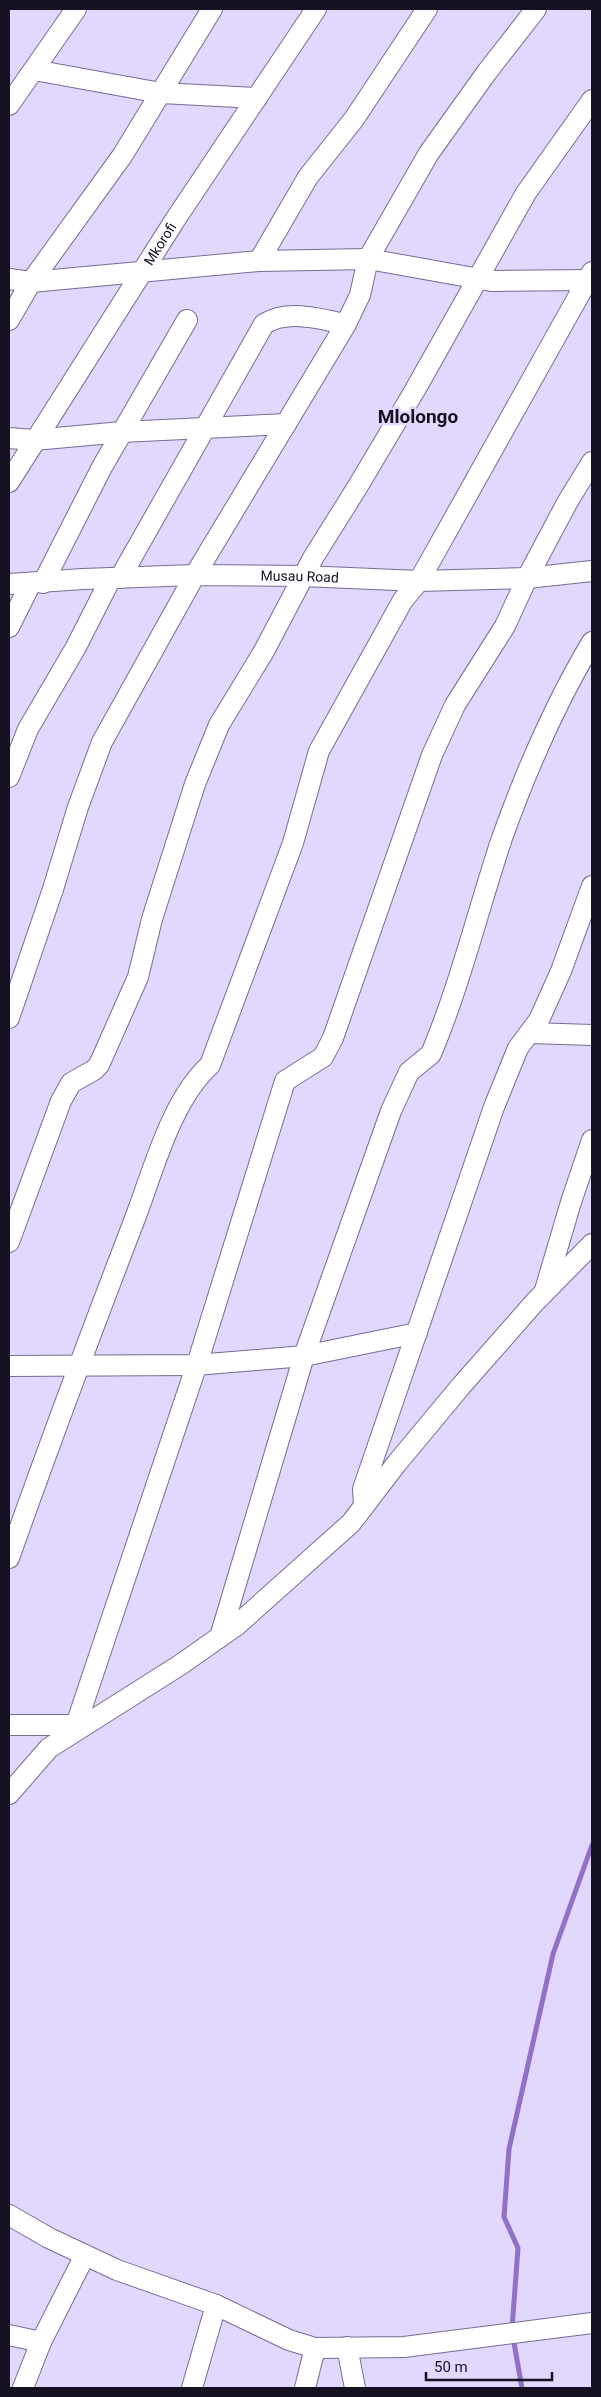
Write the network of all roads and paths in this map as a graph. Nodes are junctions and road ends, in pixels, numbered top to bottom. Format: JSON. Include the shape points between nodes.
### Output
{"nodes":[{"id":1,"x":76,"y":9,"type":"edge"},
{"id":2,"x":212,"y":9,"type":"edge"},
{"id":3,"x":316,"y":9,"type":"edge"},
{"id":4,"x":427,"y":9,"type":"edge"},
{"id":5,"x":536,"y":9,"type":"edge"},
{"id":6,"x":34,"y":70,"type":"junction"},
{"id":7,"x":161,"y":93,"type":"junction"},
{"id":8,"x":257,"y":98,"type":"junction"},
{"id":9,"x":592,"y":100,"type":"edge"},
{"id":10,"x":9,"y":105,"type":"edge"},
{"id":11,"x":368,"y":259,"type":"junction"},
{"id":12,"x":259,"y":261,"type":"junction"},
{"id":13,"x":142,"y":273,"type":"junction"},
{"id":14,"x":590,"y":278,"type":"edge"},
{"id":15,"x":9,"y":279,"type":"edge"},
{"id":16,"x":476,"y":279,"type":"junction"},
{"id":17,"x":31,"y":282,"type":"junction"},
{"id":18,"x":9,"y":320,"type":"edge"},
{"id":19,"x":187,"y":320,"type":"dead end"},
{"id":20,"x":346,"y":324,"type":"junction"},
{"id":21,"x":286,"y":424,"type":"junction"},
{"id":22,"x":206,"y":427,"type":"junction"},
{"id":23,"x":122,"y":432,"type":"junction"},
{"id":24,"x":9,"y":438,"type":"edge"},
{"id":25,"x":34,"y":440,"type":"junction"},
{"id":26,"x":592,"y":462,"type":"edge"},
{"id":27,"x":9,"y":482,"type":"edge"},
{"id":28,"x":592,"y":571,"type":"edge"},
{"id":29,"x":195,"y":575,"type":"junction"},
{"id":30,"x":303,"y":576,"type":"junction"},
{"id":31,"x":116,"y":578,"type":"junction"},
{"id":32,"x":527,"y":578,"type":"junction"},
{"id":33,"x":419,"y":581,"type":"junction"},
{"id":34,"x":37,"y":583,"type":"junction"},
{"id":35,"x":9,"y":584,"type":"edge"},
{"id":36,"x":9,"y":627,"type":"edge"},
{"id":37,"x":592,"y":642,"type":"edge"},
{"id":38,"x":9,"y":777,"type":"edge"},
{"id":39,"x":592,"y":886,"type":"edge"},
{"id":40,"x":9,"y":1018,"type":"edge"},
{"id":41,"x":530,"y":1033,"type":"junction"},
{"id":42,"x":592,"y":1035,"type":"edge"},
{"id":43,"x":592,"y":1140,"type":"edge"},
{"id":44,"x":9,"y":1242,"type":"edge"},
{"id":45,"x":592,"y":1244,"type":"edge"},
{"id":46,"x":544,"y":1292,"type":"junction"},
{"id":47,"x":417,"y":1333,"type":"junction"},
{"id":48,"x":304,"y":1356,"type":"junction"},
{"id":49,"x":196,"y":1365,"type":"junction"},
{"id":50,"x":9,"y":1366,"type":"edge"},
{"id":51,"x":79,"y":1366,"type":"junction"},
{"id":52,"x":364,"y":1506,"type":"junction"},
{"id":53,"x":9,"y":1558,"type":"edge"},
{"id":54,"x":220,"y":1637,"type":"junction"},
{"id":55,"x":9,"y":1725,"type":"edge"},
{"id":56,"x":80,"y":1725,"type":"junction"},
{"id":57,"x":9,"y":1794,"type":"edge"},
{"id":58,"x":9,"y":2214,"type":"edge"},
{"id":59,"x":84,"y":2255,"type":"junction"},
{"id":60,"x":216,"y":2305,"type":"junction"},
{"id":61,"x":592,"y":2323,"type":"edge"},
{"id":62,"x":9,"y":2335,"type":"edge"},
{"id":63,"x":41,"y":2342,"type":"junction"},
{"id":64,"x":347,"y":2347,"type":"junction"},
{"id":65,"x":315,"y":2348,"type":"junction"},
{"id":66,"x":23,"y":2388,"type":"edge"},
{"id":67,"x":192,"y":2388,"type":"edge"},
{"id":68,"x":305,"y":2388,"type":"edge"},
{"id":69,"x":354,"y":2388,"type":"edge"}],
"edges":[{"from":1,"to":6,"type":"street"},
{"from":2,"to":7,"type":"street"},
{"from":3,"to":8,"type":"street","name":"Mkorofi"},
{"from":4,"to":12,"type":"street","via":[[354,119],[308,177]]},
{"from":5,"to":11,"type":"street","via":[[429,153]]},
{"from":6,"to":7,"type":"street"},
{"from":6,"to":10,"type":"street"},
{"from":7,"to":8,"type":"street"},
{"from":7,"to":17,"type":"street","via":[[122,156]]},
{"from":8,"to":13,"type":"street","name":"Mkorofi"},
{"from":9,"to":16,"type":"street","via":[[526,192]]},
{"from":11,"to":12,"type":"street"},
{"from":11,"to":16,"type":"street"},
{"from":11,"to":20,"type":"street","via":[[360,295]]},
{"from":12,"to":13,"type":"street"},
{"from":13,"to":17,"type":"street"},
{"from":13,"to":25,"type":"street","name":"Mkorofi"},
{"from":14,"to":16,"type":"street","via":[[513,282]]},
{"from":14,"to":33,"type":"street"},
{"from":15,"to":17,"type":"street"},
{"from":16,"to":30,"type":"street","via":[[415,390]]},
{"from":17,"to":18,"type":"street"},
{"from":19,"to":23,"type":"street"},
{"from":20,"to":21,"type":"street"},
{"from":20,"to":22,"type":"street","via":[[294,315],[276,317],[264,324]]},
{"from":21,"to":22,"type":"street"},
{"from":21,"to":29,"type":"street"},
{"from":22,"to":23,"type":"street"},
{"from":22,"to":31,"type":"street"},
{"from":23,"to":25,"type":"street"},
{"from":23,"to":34,"type":"street"},
{"from":24,"to":25,"type":"street"},
{"from":25,"to":27,"type":"street","name":"Mkorofi"},
{"from":26,"to":32,"type":"street"},
{"from":28,"to":32,"type":"street","name":"Musau Road"},
{"from":29,"to":30,"type":"street","name":"Musau Road"},
{"from":29,"to":31,"type":"street","name":"Musau Road"},
{"from":29,"to":40,"type":"street","via":[[102,742]]},
{"from":30,"to":33,"type":"street","name":"Musau Road"},
{"from":30,"to":44,"type":"street","via":[[264,651],[219,724],[194,784],[152,918],[138,977],[100,1065],[71,1082],[61,1101]]},
{"from":31,"to":34,"type":"street","name":"Musau Road"},
{"from":31,"to":38,"type":"street","via":[[28,729]]},
{"from":32,"to":33,"type":"street","name":"Musau Road"},
{"from":32,"to":49,"type":"street","via":[[505,626],[455,705],[432,755],[333,1038],[323,1057],[285,1081]]},
{"from":33,"to":51,"type":"street","via":[[403,600],[319,751],[293,843],[210,1065],[188,1089],[172,1123]]},
{"from":34,"to":35,"type":"street","name":"Musau Road"},
{"from":34,"to":36,"type":"street"},
{"from":37,"to":48,"type":"street","via":[[532,761],[502,838],[430,1054],[409,1072],[391,1110]]},
{"from":39,"to":41,"type":"street","via":[[561,971]]},
{"from":41,"to":42,"type":"street"},
{"from":41,"to":47,"type":"street","via":[[518,1048],[494,1107]]},
{"from":43,"to":46,"type":"street"},
{"from":45,"to":46,"type":"street"},
{"from":46,"to":52,"type":"street","via":[[461,1386]]},
{"from":47,"to":48,"type":"street"},
{"from":47,"to":52,"type":"street","via":[[362,1489]]},
{"from":48,"to":49,"type":"street"},
{"from":48,"to":54,"type":"street"},
{"from":49,"to":51,"type":"street"},
{"from":49,"to":56,"type":"street"},
{"from":50,"to":51,"type":"street"},
{"from":51,"to":53,"type":"street"},
{"from":52,"to":54,"type":"street","via":[[351,1523],[296,1574]]},
{"from":54,"to":56,"type":"street"},
{"from":55,"to":56,"type":"street"},
{"from":56,"to":57,"type":"street","via":[[49,1748]]},
{"from":58,"to":59,"type":"street"},
{"from":59,"to":60,"type":"street"},
{"from":59,"to":63,"type":"street"},
{"from":60,"to":65,"type":"street","via":[[289,2340]]},
{"from":60,"to":67,"type":"street"},
{"from":61,"to":64,"type":"street","via":[[404,2346]]},
{"from":62,"to":63,"type":"street"},
{"from":63,"to":66,"type":"street"},
{"from":64,"to":65,"type":"street"},
{"from":64,"to":69,"type":"street"},
{"from":65,"to":68,"type":"street"}]}
